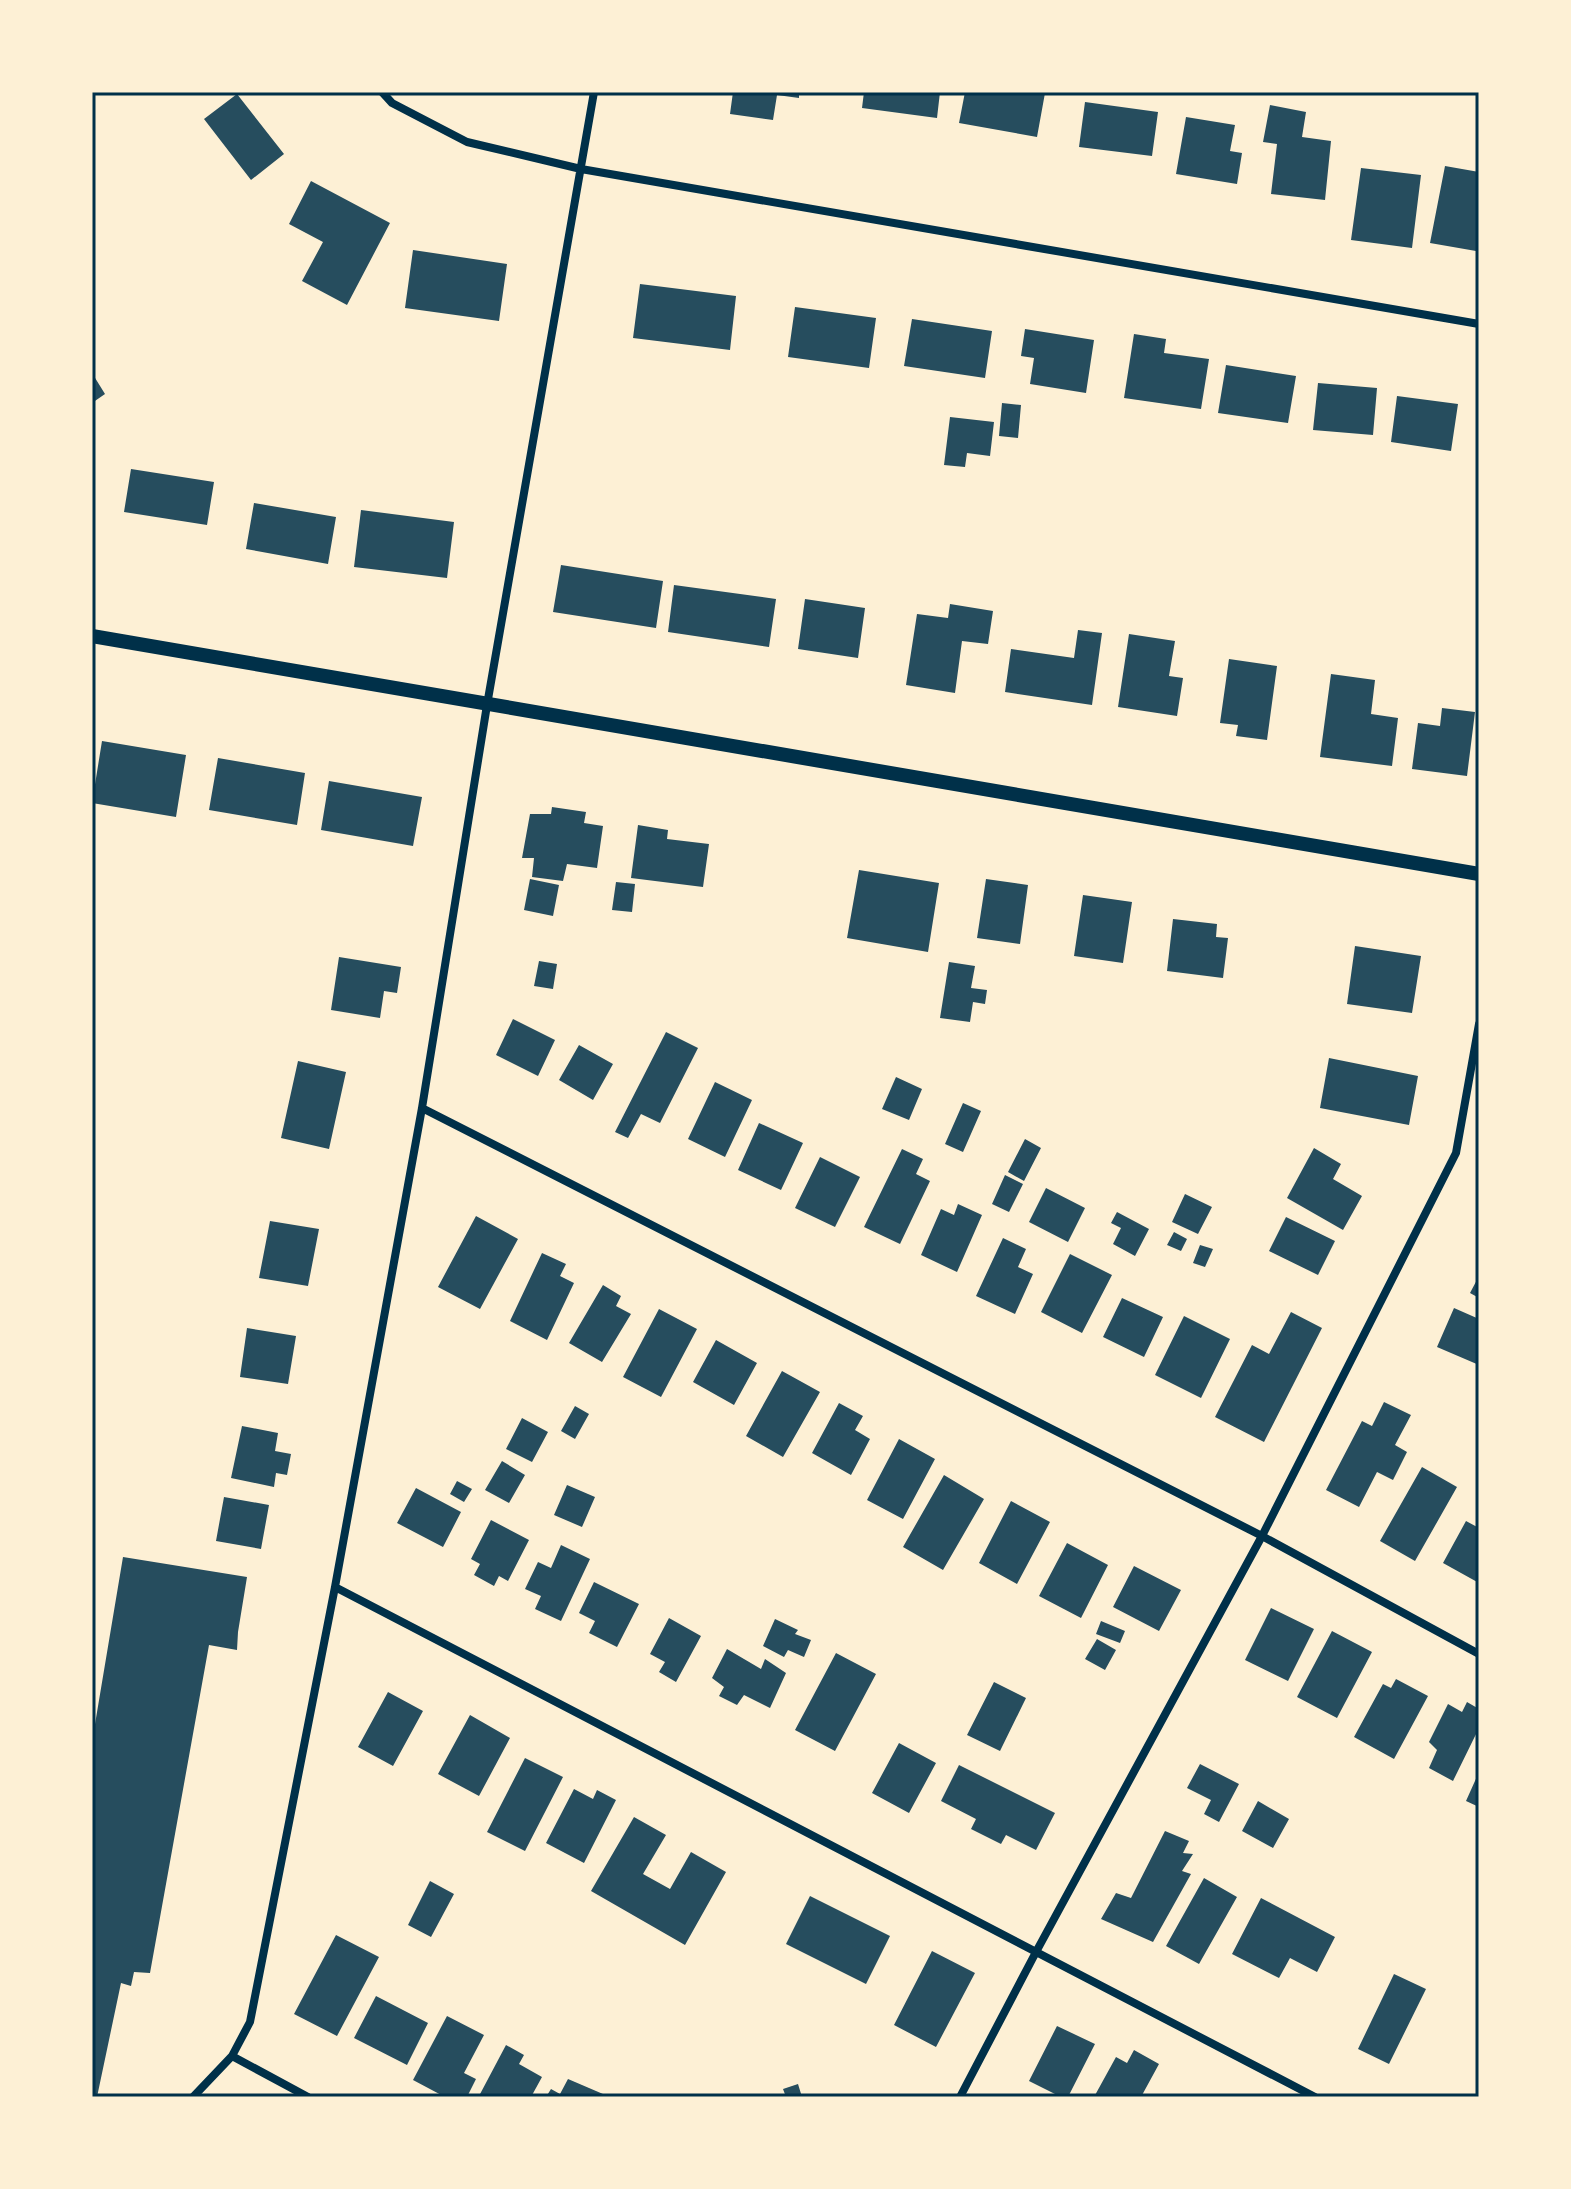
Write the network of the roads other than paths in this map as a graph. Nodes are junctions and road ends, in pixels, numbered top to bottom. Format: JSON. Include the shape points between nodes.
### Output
{"nodes":[{"id":1,"x":382,"y":92,"type":"edge"},
{"id":2,"x":594,"y":92,"type":"edge"},
{"id":3,"x":581,"y":169,"type":"junction"},
{"id":4,"x":1479,"y":324,"type":"edge"},
{"id":5,"x":92,"y":636,"type":"edge"},
{"id":6,"x":487,"y":705,"type":"junction"},
{"id":7,"x":1479,"y":874,"type":"edge"},
{"id":8,"x":1479,"y":1024,"type":"edge"},
{"id":9,"x":422,"y":1108,"type":"junction"},
{"id":10,"x":1262,"y":1536,"type":"junction"},
{"id":11,"x":335,"y":1587,"type":"junction"},
{"id":12,"x":1479,"y":1654,"type":"edge"},
{"id":13,"x":1036,"y":1952,"type":"junction"},
{"id":14,"x":232,"y":2056,"type":"junction"},
{"id":15,"x":193,"y":2097,"type":"edge"},
{"id":16,"x":308,"y":2097,"type":"edge"},
{"id":17,"x":960,"y":2097,"type":"edge"},
{"id":18,"x":1315,"y":2097,"type":"edge"}],
"edges":[{"from":1,"to":3,"type":"street","via":[[392,103],[467,142]]},
{"from":2,"to":3,"type":"street"},
{"from":3,"to":4,"type":"street"},
{"from":3,"to":6,"type":"street"},
{"from":5,"to":6,"type":"street"},
{"from":6,"to":7,"type":"street"},
{"from":6,"to":9,"type":"street"},
{"from":8,"to":10,"type":"street","via":[[1456,1153]]},
{"from":9,"to":10,"type":"street"},
{"from":9,"to":11,"type":"street"},
{"from":10,"to":12,"type":"street"},
{"from":10,"to":13,"type":"street"},
{"from":11,"to":13,"type":"street"},
{"from":11,"to":14,"type":"street","via":[[250,2022]]},
{"from":13,"to":17,"type":"street"},
{"from":13,"to":18,"type":"street"},
{"from":14,"to":15,"type":"street"},
{"from":14,"to":16,"type":"street"}]}
